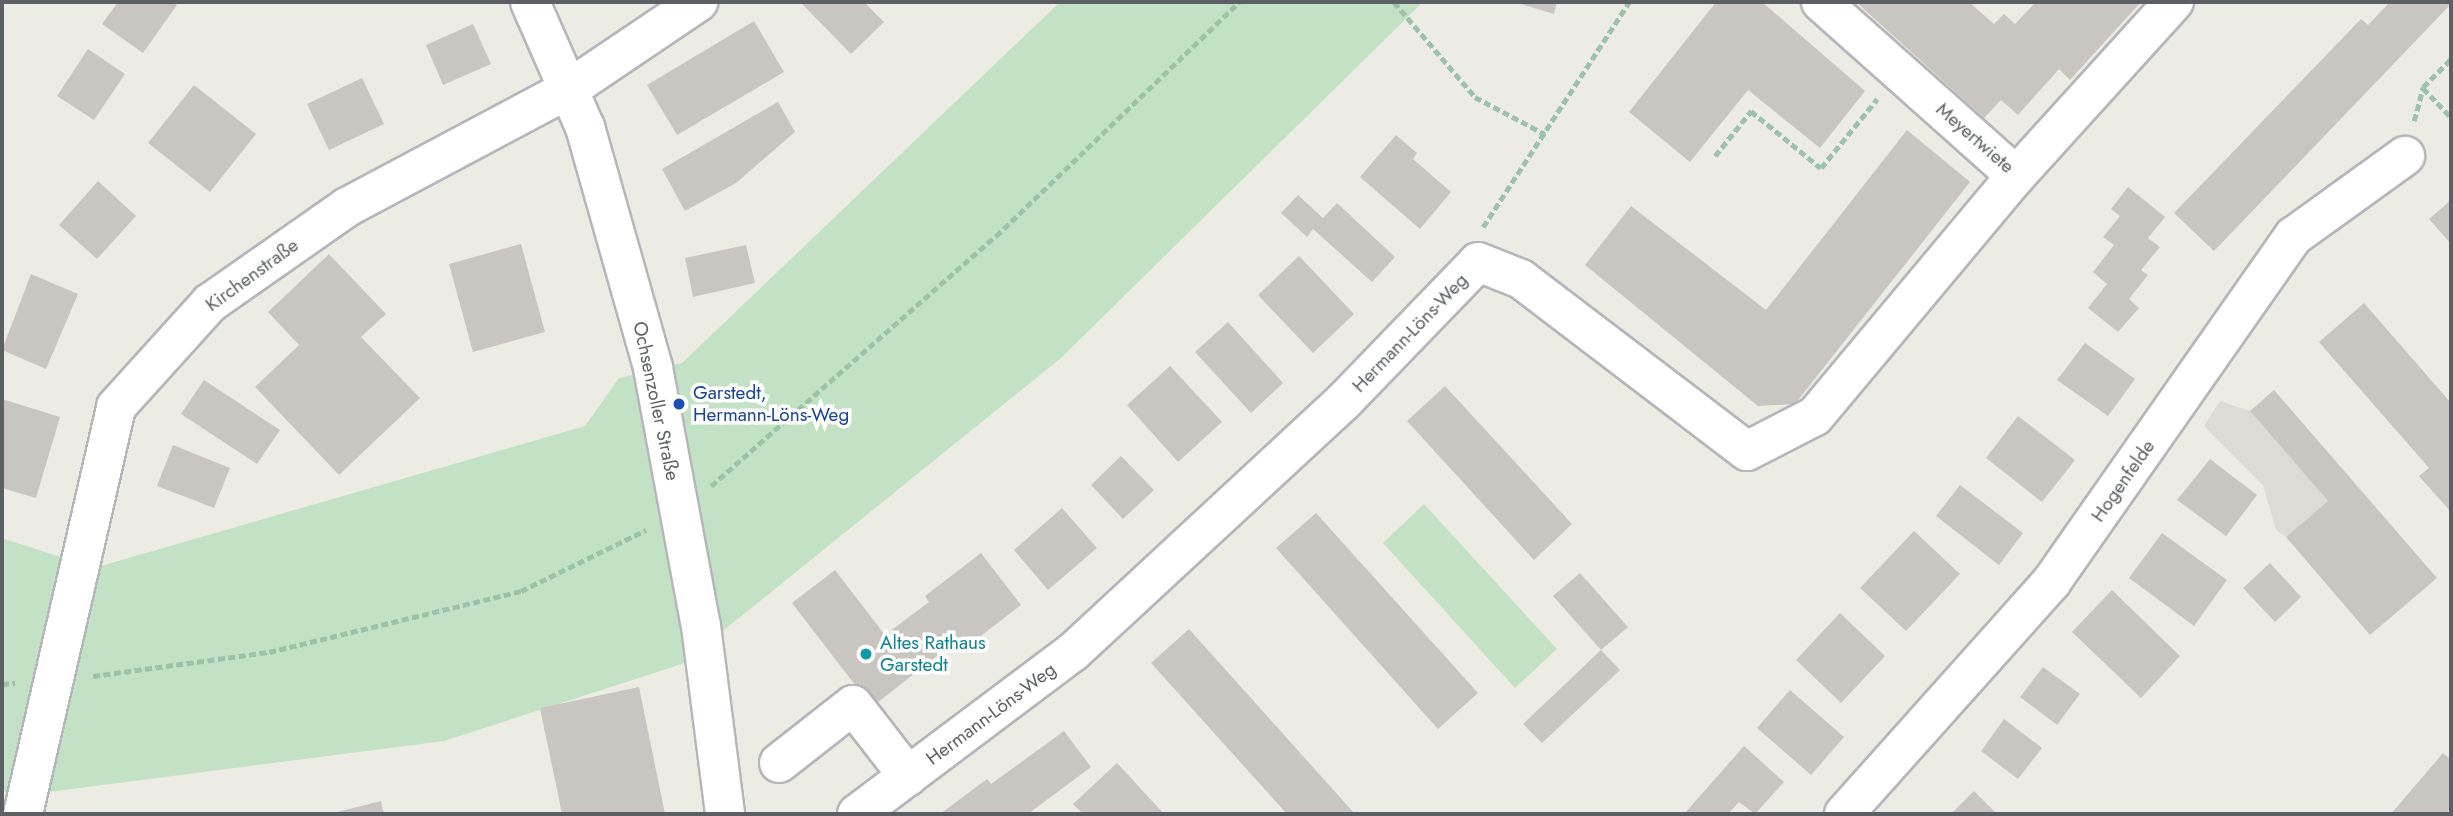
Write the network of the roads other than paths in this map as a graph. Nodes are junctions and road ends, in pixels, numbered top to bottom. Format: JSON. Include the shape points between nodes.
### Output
{"nodes":[{"id":1,"x":530,"y":2,"type":"edge"},
{"id":2,"x":698,"y":2,"type":"edge"},
{"id":3,"x":1821,"y":2,"type":"edge"},
{"id":4,"x":2174,"y":2,"type":"edge"},
{"id":5,"x":569,"y":89,"type":"junction"},
{"id":6,"x":2405,"y":156,"type":"road end"},
{"id":7,"x":2017,"y":176,"type":"junction"},
{"id":8,"x":779,"y":763,"type":"dead end"},
{"id":9,"x":908,"y":776,"type":"junction"},
{"id":10,"x":23,"y":814,"type":"edge"},
{"id":11,"x":724,"y":814,"type":"edge"},
{"id":12,"x":857,"y":814,"type":"edge"},
{"id":13,"x":1844,"y":814,"type":"edge"}],
"edges":[{"from":1,"to":5,"type":"street","name":"Ochsenzoller Straße"},
{"from":2,"to":5,"type":"street","name":"Kirchenstraße"},
{"from":3,"to":7,"type":"street","name":"Meyertwiete"},
{"from":4,"to":7,"type":"street","name":"Meyertwiete"},
{"from":5,"to":10,"type":"street","name":"Kirchenstraße","via":[[347,207],[210,303],[116,407]]},
{"from":5,"to":11,"type":"street","name":"Ochsenzoller Straße","via":[[585,127],[653,368],[701,626]]},
{"from":6,"to":13,"type":"street","name":"Hogenfelde","via":[[2294,236],[2052,581]]},
{"from":7,"to":9,"type":"street","name":"Hermann-Löns-Weg","via":[[1815,416],[1747,452],[1521,279],[1478,262],[1342,402],[1073,652]]},
{"from":8,"to":9,"type":"street","via":[[853,705]]},
{"from":9,"to":12,"type":"street","name":"Hermann-Löns-Weg"}]}
